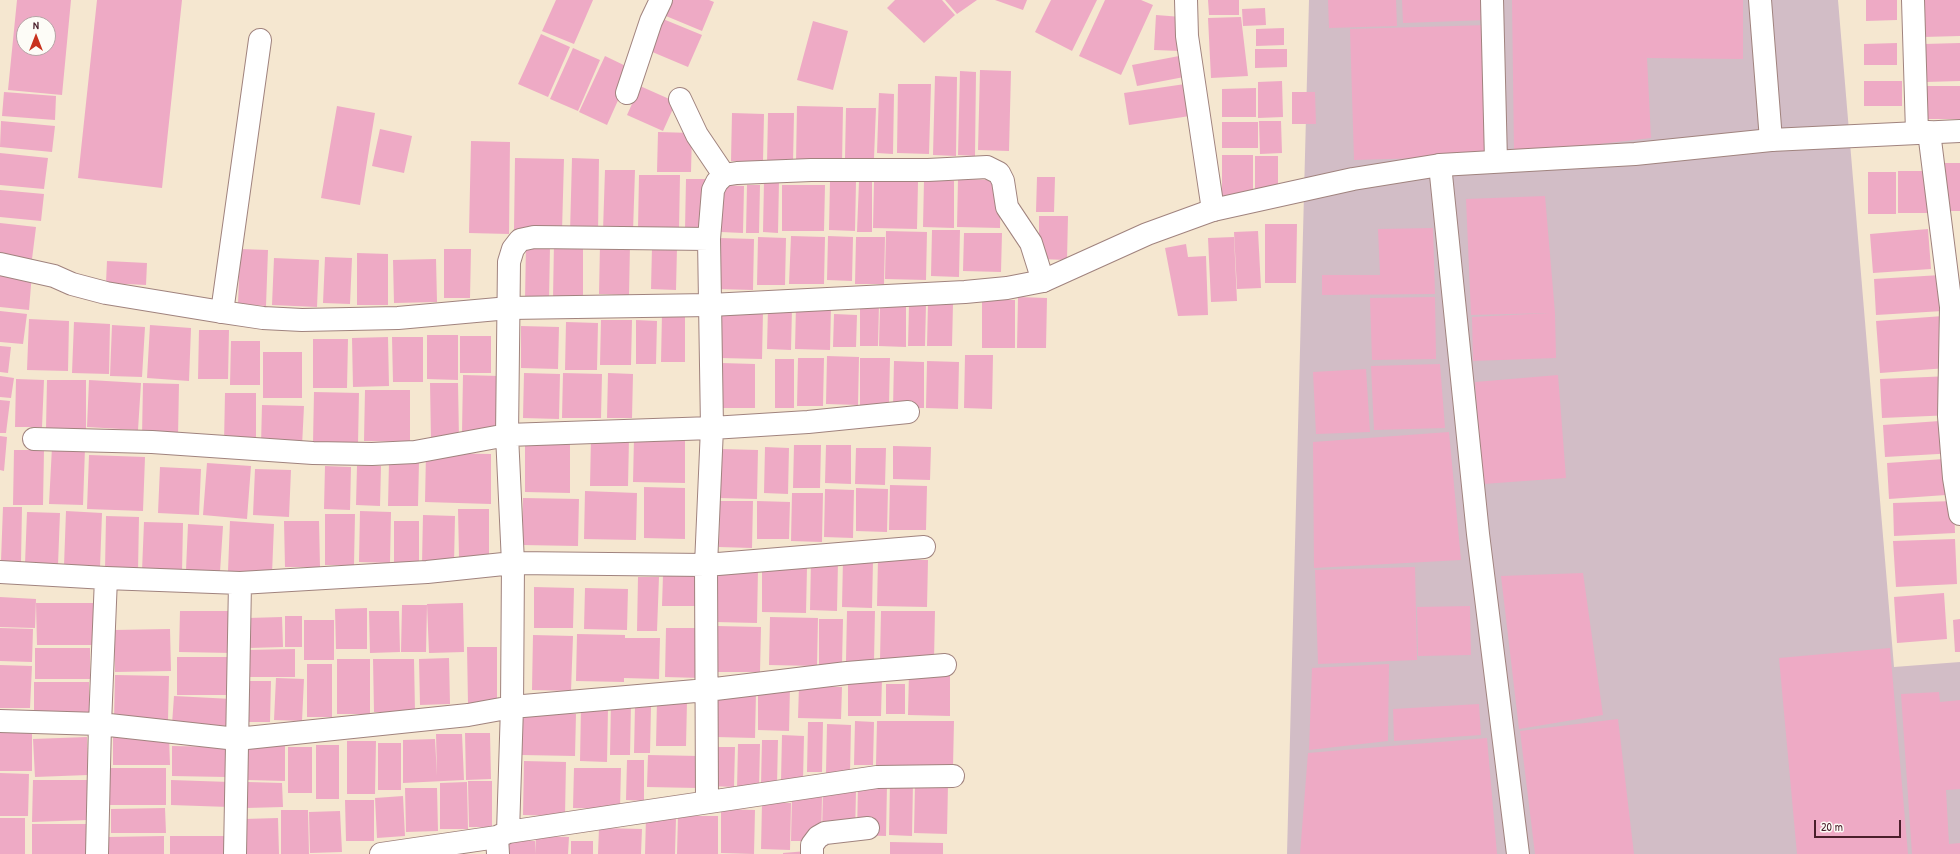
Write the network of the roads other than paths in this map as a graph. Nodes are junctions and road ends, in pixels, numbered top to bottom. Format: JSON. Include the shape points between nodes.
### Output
{"nodes":[{"id":1,"x":661,"y":0,"type":"edge"},
{"id":2,"x":1186,"y":0,"type":"edge"},
{"id":3,"x":1492,"y":0,"type":"edge"},
{"id":4,"x":1760,"y":0,"type":"edge"},
{"id":5,"x":1913,"y":0,"type":"edge"},
{"id":6,"x":260,"y":40,"type":"dead end"},
{"id":7,"x":627,"y":93,"type":"dead end"},
{"id":8,"x":680,"y":99,"type":"dead end"},
{"id":9,"x":1960,"y":131,"type":"edge"},
{"id":10,"x":1923,"y":132,"type":"junction"},
{"id":11,"x":1771,"y":140,"type":"junction"},
{"id":12,"x":1496,"y":161,"type":"junction"},
{"id":13,"x":1440,"y":165,"type":"junction"},
{"id":14,"x":724,"y":175,"type":"junction"},
{"id":15,"x":1213,"y":210,"type":"junction"},
{"id":16,"x":709,"y":239,"type":"junction"},
{"id":17,"x":0,"y":264,"type":"edge"},
{"id":18,"x":1043,"y":281,"type":"junction"},
{"id":19,"x":710,"y":305,"type":"junction"},
{"id":20,"x":1955,"y":307,"type":"edge"},
{"id":21,"x":509,"y":308,"type":"junction"},
{"id":22,"x":222,"y":312,"type":"junction"},
{"id":23,"x":908,"y":412,"type":"dead end"},
{"id":24,"x":712,"y":428,"type":"junction"},
{"id":25,"x":507,"y":435,"type":"junction"},
{"id":26,"x":34,"y":439,"type":"dead end"},
{"id":27,"x":1956,"y":453,"type":"edge"},
{"id":28,"x":1960,"y":514,"type":"edge"},
{"id":29,"x":924,"y":547,"type":"dead end"},
{"id":30,"x":513,"y":564,"type":"junction"},
{"id":31,"x":706,"y":565,"type":"junction"},
{"id":32,"x":0,"y":572,"type":"edge"},
{"id":33,"x":106,"y":578,"type":"junction"},
{"id":34,"x":240,"y":583,"type":"junction"},
{"id":35,"x":945,"y":665,"type":"dead end"},
{"id":36,"x":707,"y":690,"type":"junction"},
{"id":37,"x":512,"y":707,"type":"junction"},
{"id":38,"x":0,"y":721,"type":"edge"},
{"id":39,"x":100,"y":724,"type":"junction"},
{"id":40,"x":237,"y":739,"type":"junction"},
{"id":41,"x":953,"y":776,"type":"dead end"},
{"id":42,"x":707,"y":802,"type":"junction"},
{"id":43,"x":868,"y":828,"type":"dead end"},
{"id":44,"x":501,"y":841,"type":"edge"},
{"id":45,"x":97,"y":854,"type":"edge"},
{"id":46,"x":235,"y":854,"type":"edge"},
{"id":47,"x":381,"y":854,"type":"edge"},
{"id":48,"x":812,"y":854,"type":"edge"},
{"id":49,"x":1518,"y":854,"type":"edge"}],
"edges":[{"from":1,"to":7,"type":"street","via":[[651,21]]},
{"from":2,"to":15,"type":"street","via":[[1187,36]]},
{"from":3,"to":12,"type":"street"},
{"from":4,"to":11,"type":"street"},
{"from":5,"to":10,"type":"street"},
{"from":6,"to":22,"type":"street"},
{"from":8,"to":14,"type":"street","via":[[697,135]]},
{"from":9,"to":10,"type":"street"},
{"from":10,"to":11,"type":"street"},
{"from":10,"to":20,"type":"street"},
{"from":11,"to":12,"type":"street","via":[[1636,154]]},
{"from":12,"to":13,"type":"street"},
{"from":13,"to":15,"type":"street","via":[[1353,179]]},
{"from":13,"to":49,"type":"street","via":[[1478,534]]},
{"from":14,"to":16,"type":"street","via":[[713,190]]},
{"from":14,"to":18,"type":"street","via":[[811,170],[987,167],[994,169],[1003,181],[1007,207],[1031,243]]},
{"from":15,"to":18,"type":"street","via":[[1147,234]]},
{"from":16,"to":19,"type":"street"},
{"from":16,"to":21,"type":"street","via":[[534,236],[520,240],[513,248],[510,262]]},
{"from":17,"to":22,"type":"street","via":[[54,276],[72,284],[106,293]]},
{"from":18,"to":19,"type":"street","via":[[965,292]]},
{"from":19,"to":21,"type":"street"},
{"from":19,"to":24,"type":"street"},
{"from":20,"to":27,"type":"street","via":[[1949,416]]},
{"from":21,"to":22,"type":"street","via":[[398,318],[302,320]]},
{"from":21,"to":25,"type":"street"},
{"from":23,"to":24,"type":"street"},
{"from":24,"to":25,"type":"street"},
{"from":24,"to":31,"type":"street"},
{"from":25,"to":26,"type":"street","via":[[415,452],[372,454],[313,453],[152,442]]},
{"from":25,"to":30,"type":"street"},
{"from":27,"to":28,"type":"street","via":[[1954,478]]},
{"from":29,"to":31,"type":"street"},
{"from":30,"to":31,"type":"street"},
{"from":30,"to":34,"type":"street","via":[[428,572]]},
{"from":30,"to":37,"type":"street"},
{"from":31,"to":36,"type":"street"},
{"from":32,"to":33,"type":"street"},
{"from":33,"to":34,"type":"street"},
{"from":33,"to":39,"type":"street"},
{"from":34,"to":40,"type":"street"},
{"from":35,"to":36,"type":"street","via":[[847,673]]},
{"from":36,"to":37,"type":"street"},
{"from":36,"to":42,"type":"street"},
{"from":37,"to":40,"type":"street","via":[[468,715]]},
{"from":37,"to":44,"type":"street"},
{"from":38,"to":39,"type":"street"},
{"from":39,"to":40,"type":"street"},
{"from":39,"to":45,"type":"street"},
{"from":40,"to":46,"type":"street"},
{"from":41,"to":42,"type":"street","via":[[877,777]]},
{"from":42,"to":44,"type":"street"},
{"from":43,"to":48,"type":"street","via":[[825,833],[812,845]]},
{"from":44,"to":47,"type":"street"}]}
